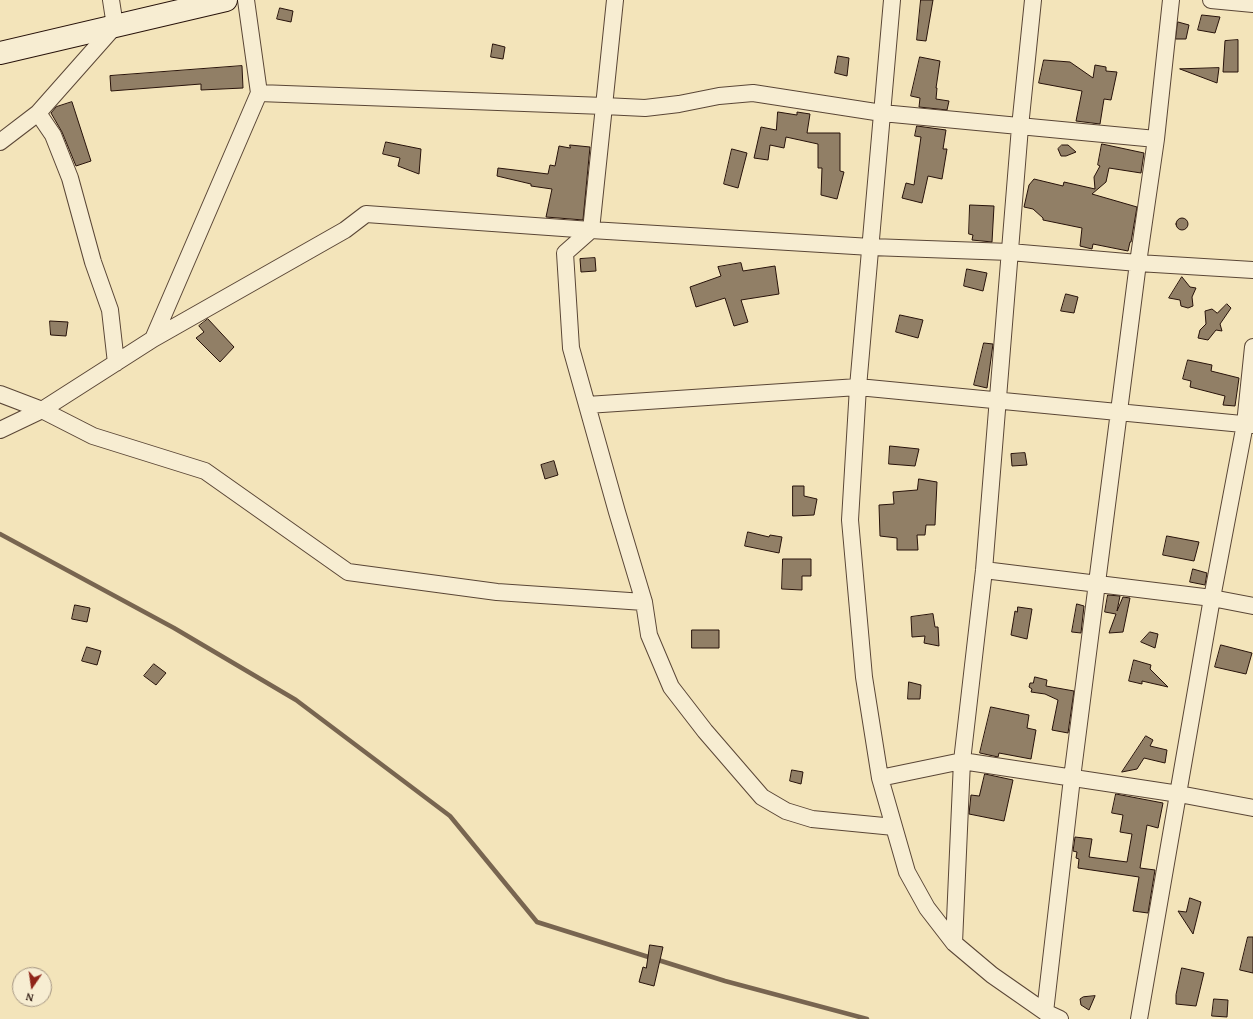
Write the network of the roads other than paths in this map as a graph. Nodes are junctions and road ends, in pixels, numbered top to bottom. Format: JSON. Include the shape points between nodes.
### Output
{"nodes":[{"id":1,"x":111,"y":0,"type":"edge"},
{"id":2,"x":226,"y":0,"type":"edge"},
{"id":3,"x":246,"y":0,"type":"edge"},
{"id":4,"x":615,"y":0,"type":"edge"},
{"id":5,"x":892,"y":0,"type":"edge"},
{"id":6,"x":1033,"y":0,"type":"edge"},
{"id":7,"x":1171,"y":0,"type":"edge"},
{"id":8,"x":1211,"y":0,"type":"edge"},
{"id":9,"x":1253,"y":4,"type":"edge"},
{"id":10,"x":115,"y":26,"type":"junction"},
{"id":11,"x":0,"y":53,"type":"edge"},
{"id":12,"x":259,"y":93,"type":"junction"},
{"id":13,"x":604,"y":106,"type":"junction"},
{"id":14,"x":38,"y":113,"type":"junction"},
{"id":15,"x":882,"y":113,"type":"junction"},
{"id":16,"x":1020,"y":127,"type":"junction"},
{"id":17,"x":1156,"y":139,"type":"junction"},
{"id":18,"x":0,"y":142,"type":"edge"},
{"id":19,"x":591,"y":230,"type":"junction"},
{"id":20,"x":871,"y":247,"type":"junction"},
{"id":21,"x":1010,"y":252,"type":"junction"},
{"id":22,"x":1138,"y":263,"type":"junction"},
{"id":23,"x":1253,"y":270,"type":"edge"},
{"id":24,"x":152,"y":339,"type":"junction"},
{"id":25,"x":1253,"y":347,"type":"edge"},
{"id":26,"x":116,"y":363,"type":"junction"},
{"id":27,"x":858,"y":387,"type":"junction"},
{"id":28,"x":0,"y":394,"type":"edge"},
{"id":29,"x":998,"y":400,"type":"junction"},
{"id":30,"x":587,"y":405,"type":"junction"},
{"id":31,"x":42,"y":410,"type":"junction"},
{"id":32,"x":1120,"y":412,"type":"junction"},
{"id":33,"x":1249,"y":425,"type":"edge"},
{"id":34,"x":0,"y":430,"type":"edge"},
{"id":35,"x":984,"y":570,"type":"junction"},
{"id":36,"x":1098,"y":584,"type":"junction"},
{"id":37,"x":1212,"y":598,"type":"junction"},
{"id":38,"x":644,"y":602,"type":"junction"},
{"id":39,"x":1253,"y":606,"type":"edge"},
{"id":40,"x":962,"y":761,"type":"junction"},
{"id":41,"x":880,"y":778,"type":"junction"},
{"id":42,"x":1072,"y":778,"type":"junction"},
{"id":43,"x":1179,"y":794,"type":"junction"},
{"id":44,"x":1253,"y":808,"type":"edge"},
{"id":45,"x":894,"y":827,"type":"junction"},
{"id":46,"x":954,"y":943,"type":"junction"},
{"id":47,"x":1045,"y":1012,"type":"junction"},
{"id":48,"x":1060,"y":1019,"type":"edge"},
{"id":49,"x":1139,"y":1019,"type":"edge"}],
"edges":[{"from":1,"to":10,"type":"street"},
{"from":2,"to":10,"type":"main road"},
{"from":3,"to":12,"type":"street"},
{"from":4,"to":13,"type":"street"},
{"from":5,"to":15,"type":"street"},
{"from":6,"to":16,"type":"street"},
{"from":7,"to":17,"type":"street"},
{"from":8,"to":9,"type":"street"},
{"from":10,"to":11,"type":"main road"},
{"from":10,"to":14,"type":"street"},
{"from":12,"to":13,"type":"street"},
{"from":12,"to":24,"type":"street"},
{"from":13,"to":15,"type":"street","via":[[645,108],[753,93]]},
{"from":13,"to":19,"type":"street"},
{"from":14,"to":18,"type":"street"},
{"from":14,"to":26,"type":"street","via":[[53,135],[70,178],[93,262],[110,310]]},
{"from":15,"to":16,"type":"street"},
{"from":15,"to":20,"type":"street"},
{"from":16,"to":17,"type":"street"},
{"from":16,"to":21,"type":"street"},
{"from":17,"to":22,"type":"street"},
{"from":19,"to":20,"type":"street"},
{"from":19,"to":24,"type":"street","via":[[366,214],[345,230]]},
{"from":19,"to":30,"type":"street","via":[[565,253],[571,348]]},
{"from":20,"to":21,"type":"street"},
{"from":20,"to":27,"type":"street"},
{"from":21,"to":22,"type":"street"},
{"from":21,"to":29,"type":"street"},
{"from":22,"to":23,"type":"street"},
{"from":22,"to":32,"type":"street"},
{"from":24,"to":26,"type":"street"},
{"from":25,"to":33,"type":"street"},
{"from":26,"to":31,"type":"street"},
{"from":27,"to":29,"type":"street"},
{"from":27,"to":30,"type":"street"},
{"from":27,"to":41,"type":"street","via":[[850,520],[864,677]]},
{"from":28,"to":31,"type":"street"},
{"from":29,"to":32,"type":"street"},
{"from":29,"to":35,"type":"street"},
{"from":30,"to":38,"type":"street"},
{"from":31,"to":34,"type":"street"},
{"from":31,"to":38,"type":"street","via":[[93,436],[205,471],[348,572],[496,592]]},
{"from":32,"to":33,"type":"street"},
{"from":32,"to":36,"type":"street"},
{"from":33,"to":37,"type":"street"},
{"from":35,"to":36,"type":"street"},
{"from":35,"to":40,"type":"street"},
{"from":36,"to":37,"type":"street"},
{"from":36,"to":42,"type":"street"},
{"from":37,"to":39,"type":"street"},
{"from":37,"to":43,"type":"street"},
{"from":38,"to":45,"type":"street","via":[[649,635],[671,687],[762,797],[786,811],[812,819]]},
{"from":40,"to":41,"type":"street"},
{"from":40,"to":42,"type":"street"},
{"from":40,"to":46,"type":"street"},
{"from":41,"to":45,"type":"street"},
{"from":42,"to":43,"type":"street"},
{"from":42,"to":47,"type":"street"},
{"from":43,"to":44,"type":"street"},
{"from":43,"to":49,"type":"street"},
{"from":45,"to":46,"type":"street","via":[[907,872],[927,908]]},
{"from":46,"to":47,"type":"street","via":[[992,975]]},
{"from":47,"to":48,"type":"street"}]}
